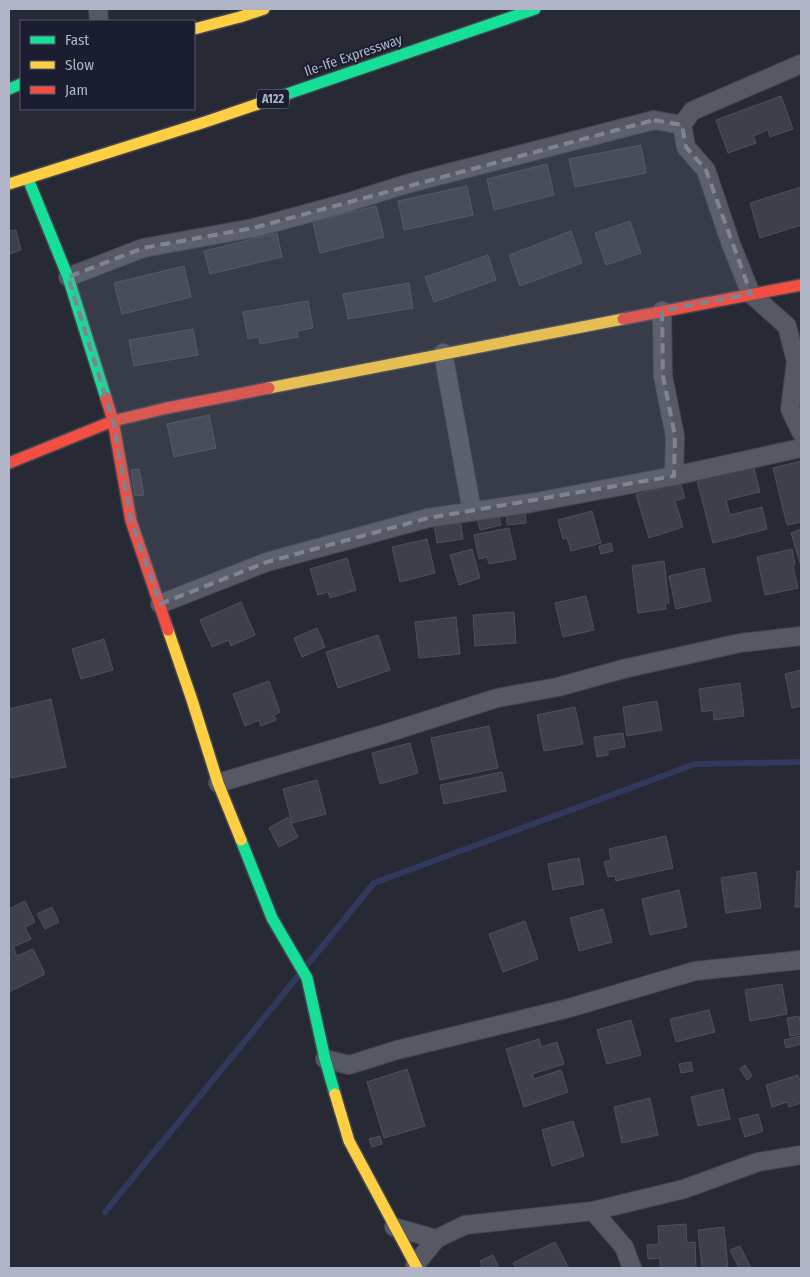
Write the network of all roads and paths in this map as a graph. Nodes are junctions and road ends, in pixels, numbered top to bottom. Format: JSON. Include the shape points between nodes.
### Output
{"nodes":[{"id":1,"x":264,"y":9,"type":"edge"},
{"id":2,"x":535,"y":9,"type":"edge"},
{"id":3,"x":195,"y":29,"type":"edge"},
{"id":4,"x":801,"y":64,"type":"edge"},
{"id":5,"x":682,"y":125,"type":"junction"},
{"id":6,"x":28,"y":179,"type":"junction"},
{"id":7,"x":9,"y":184,"type":"edge"},
{"id":8,"x":68,"y":277,"type":"junction"},
{"id":9,"x":801,"y":285,"type":"edge"},
{"id":10,"x":751,"y":294,"type":"junction"},
{"id":11,"x":662,"y":311,"type":"junction"},
{"id":12,"x":443,"y":354,"type":"junction"},
{"id":13,"x":113,"y":421,"type":"junction"},
{"id":14,"x":801,"y":432,"type":"edge"},
{"id":15,"x":801,"y":448,"type":"edge"},
{"id":16,"x":9,"y":463,"type":"edge"},
{"id":17,"x":674,"y":476,"type":"junction"},
{"id":18,"x":472,"y":512,"type":"junction"},
{"id":19,"x":160,"y":604,"type":"junction"},
{"id":20,"x":801,"y":636,"type":"edge"},
{"id":21,"x":218,"y":783,"type":"junction"},
{"id":22,"x":801,"y":960,"type":"edge"},
{"id":23,"x":325,"y":1059,"type":"junction"},
{"id":24,"x":801,"y":1155,"type":"edge"},
{"id":25,"x":593,"y":1212,"type":"junction"},
{"id":26,"x":394,"y":1227,"type":"junction"},
{"id":27,"x":436,"y":1239,"type":"junction"},
{"id":28,"x":416,"y":1266,"type":"edge"},
{"id":29,"x":632,"y":1268,"type":"edge"}],
"edges":[{"from":1,"to":3,"type":"main road"},
{"from":2,"to":6,"type":"main road","name":"Ile-Ife Expressway","number":"A122"},
{"from":4,"to":5,"type":"street","via":[[692,111]]},
{"from":5,"to":8,"type":"street","via":[[654,120],[406,184],[253,228],[143,248]]},
{"from":5,"to":10,"type":"street","via":[[686,147],[706,170]]},
{"from":6,"to":7,"type":"main road","name":"Ile-Ife Expressway","number":"A122"},
{"from":6,"to":8,"type":"main road"},
{"from":8,"to":13,"type":"main road"},
{"from":9,"to":10,"type":"main road"},
{"from":10,"to":11,"type":"main road"},
{"from":10,"to":14,"type":"street","via":[[787,326],[796,361],[790,409]]},
{"from":11,"to":12,"type":"main road"},
{"from":11,"to":17,"type":"street","via":[[663,376],[675,436]]},
{"from":12,"to":13,"type":"main road"},
{"from":12,"to":18,"type":"street"},
{"from":13,"to":16,"type":"main road"},
{"from":13,"to":19,"type":"main road","via":[[131,521]]},
{"from":15,"to":17,"type":"street"},
{"from":17,"to":18,"type":"street"},
{"from":18,"to":19,"type":"street","via":[[428,518],[267,562]]},
{"from":19,"to":21,"type":"main road"},
{"from":20,"to":21,"type":"street","via":[[740,643],[558,687],[497,698]]},
{"from":21,"to":23,"type":"main road","via":[[272,918],[307,978]]},
{"from":22,"to":23,"type":"street","via":[[695,972],[349,1065]]},
{"from":23,"to":26,"type":"main road","via":[[349,1141]]},
{"from":24,"to":25,"type":"street","via":[[758,1162],[684,1189]]},
{"from":25,"to":27,"type":"street","via":[[464,1225]]},
{"from":25,"to":29,"type":"street","via":[[624,1247]]},
{"from":26,"to":27,"type":"street"},
{"from":26,"to":28,"type":"main road"},
{"from":27,"to":28,"type":"street"}]}
